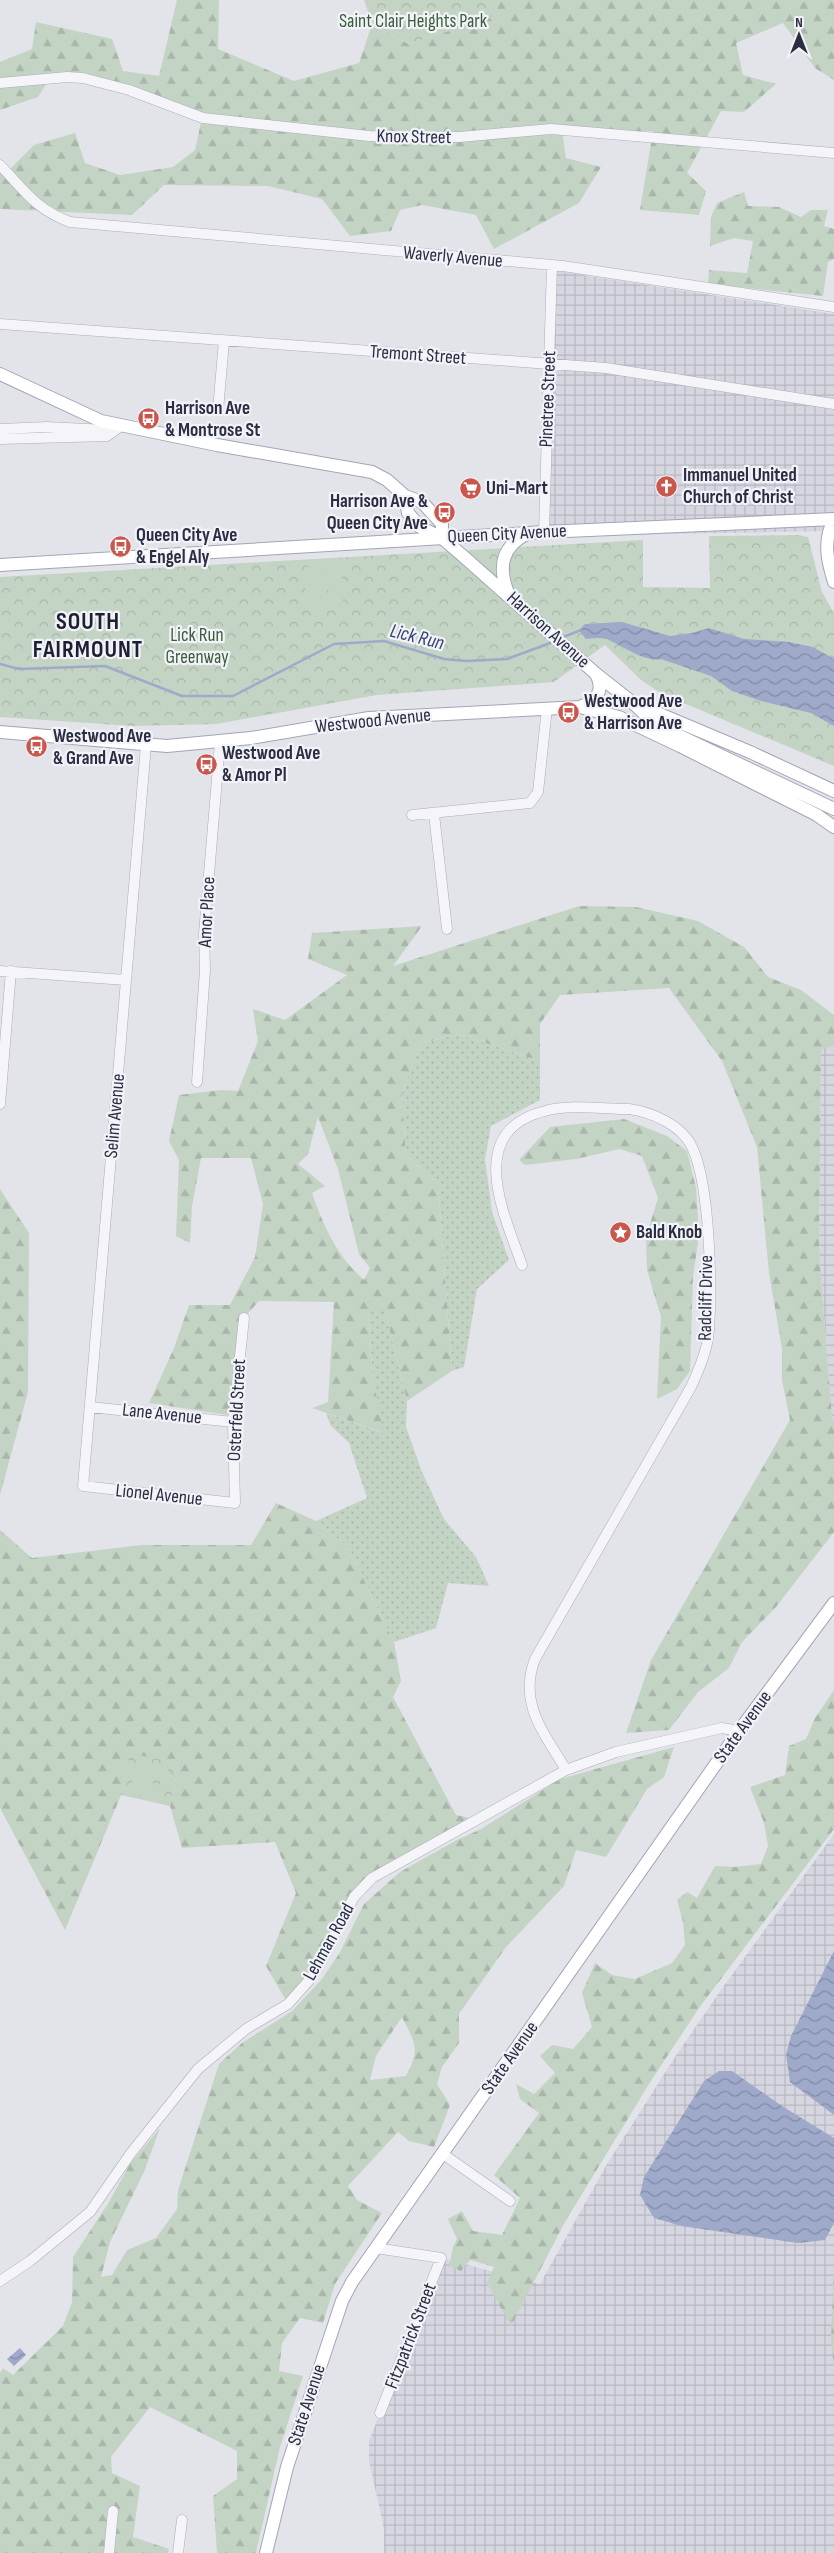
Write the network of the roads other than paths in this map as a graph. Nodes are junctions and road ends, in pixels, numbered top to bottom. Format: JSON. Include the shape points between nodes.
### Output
{"nodes":[{"id":1,"x":0,"y":83,"type":"edge"},
{"id":2,"x":834,"y":153,"type":"edge"},
{"id":3,"x":0,"y":165,"type":"edge"},
{"id":4,"x":552,"y":265,"type":"junction"},
{"id":5,"x":834,"y":308,"type":"edge"},
{"id":6,"x":0,"y":324,"type":"edge"},
{"id":7,"x":224,"y":341,"type":"junction"},
{"id":8,"x":549,"y":364,"type":"junction"},
{"id":9,"x":0,"y":374,"type":"edge"},
{"id":10,"x":834,"y":404,"type":"edge"},
{"id":11,"x":218,"y":410,"type":"dead end"},
{"id":12,"x":121,"y":426,"type":"junction"},
{"id":13,"x":0,"y":429,"type":"edge"},
{"id":14,"x":0,"y":439,"type":"edge"},
{"id":15,"x":405,"y":496,"type":"junction"},
{"id":16,"x":834,"y":519,"type":"edge"},
{"id":17,"x":530,"y":532,"type":"junction"},
{"id":18,"x":544,"y":532,"type":"junction"},
{"id":19,"x":442,"y":538,"type":"junction"},
{"id":20,"x":0,"y":565,"type":"edge"},
{"id":21,"x":834,"y":582,"type":"edge"},
{"id":22,"x":508,"y":594,"type":"junction"},
{"id":23,"x":595,"y":673,"type":"junction"},
{"id":24,"x":634,"y":703,"type":"junction"},
{"id":25,"x":580,"y":707,"type":"junction"},
{"id":26,"x":547,"y":708,"type":"junction"},
{"id":27,"x":656,"y":724,"type":"junction"},
{"id":28,"x":0,"y":732,"type":"edge"},
{"id":29,"x":220,"y":743,"type":"junction"},
{"id":30,"x":146,"y":745,"type":"junction"},
{"id":31,"x":680,"y":746,"type":"junction"},
{"id":32,"x":834,"y":792,"type":"edge"},
{"id":33,"x":834,"y":809,"type":"edge"},
{"id":34,"x":434,"y":814,"type":"junction"},
{"id":35,"x":817,"y":815,"type":"junction"},
{"id":36,"x":412,"y":816,"type":"dead end"},
{"id":37,"x":834,"y":822,"type":"edge"},
{"id":38,"x":834,"y":827,"type":"edge"},
{"id":39,"x":447,"y":929,"type":"dead end"},
{"id":40,"x":0,"y":970,"type":"edge"},
{"id":41,"x":11,"y":971,"type":"junction"},
{"id":42,"x":126,"y":980,"type":"junction"},
{"id":43,"x":197,"y":1082,"type":"dead end"},
{"id":44,"x":0,"y":1104,"type":"edge"},
{"id":45,"x":522,"y":1265,"type":"dead end"},
{"id":46,"x":244,"y":1318,"type":"dead end"},
{"id":47,"x":90,"y":1407,"type":"junction"},
{"id":48,"x":234,"y":1422,"type":"junction"},
{"id":49,"x":83,"y":1486,"type":"joint"},
{"id":50,"x":235,"y":1503,"type":"joint"},
{"id":51,"x":834,"y":1603,"type":"edge"},
{"id":52,"x":740,"y":1731,"type":"junction"},
{"id":53,"x":566,"y":1770,"type":"junction"},
{"id":54,"x":443,"y":2154,"type":"junction"},
{"id":55,"x":510,"y":2201,"type":"dead end"},
{"id":56,"x":376,"y":2248,"type":"junction"},
{"id":57,"x":0,"y":2281,"type":"edge"},
{"id":58,"x":380,"y":2413,"type":"dead end"},
{"id":59,"x":114,"y":2511,"type":"dead end"},
{"id":60,"x":182,"y":2520,"type":"dead end"},
{"id":61,"x":109,"y":2553,"type":"edge"},
{"id":62,"x":178,"y":2553,"type":"edge"},
{"id":63,"x":266,"y":2553,"type":"edge"}],
"edges":[{"from":1,"to":2,"type":"street","name":"Knox Street","via":[[83,78],[109,83],[178,111],[211,120],[369,136],[460,137],[551,129]]},
{"from":3,"to":4,"type":"street","name":"Waverly Avenue","via":[[33,202],[70,222]]},
{"from":4,"to":5,"type":"street","name":"Waverly Avenue"},
{"from":4,"to":8,"type":"street","name":"Pinetree Street"},
{"from":6,"to":7,"type":"street","name":"Tremont Street"},
{"from":7,"to":8,"type":"street","name":"Tremont Street"},
{"from":7,"to":11,"type":"street"},
{"from":8,"to":10,"type":"street","name":"Tremont Street","via":[[626,370]]},
{"from":8,"to":18,"type":"street","name":"Pinetree Street"},
{"from":9,"to":12,"type":"main road","name":"Harrison Avenue","via":[[68,407]]},
{"from":12,"to":13,"type":"street","via":[[102,431]]},
{"from":12,"to":14,"type":"street","via":[[107,436]]},
{"from":12,"to":15,"type":"main road","name":"Harrison Avenue","via":[[357,469],[387,480]]},
{"from":15,"to":19,"type":"main road","name":"Harrison Avenue","via":[[408,512],[420,527]]},
{"from":15,"to":19,"type":"main road","name":"Harrison Avenue","via":[[422,502],[442,524]]},
{"from":16,"to":18,"type":"main road","name":"Queen City Avenue"},
{"from":16,"to":21,"type":"main road","via":[[827,542]]},
{"from":17,"to":18,"type":"main road","name":"Queen City Avenue"},
{"from":17,"to":19,"type":"main road","name":"Queen City Avenue"},
{"from":17,"to":22,"type":"main road","via":[[511,544],[503,558],[502,575]]},
{"from":19,"to":20,"type":"main road","name":"Queen City Avenue"},
{"from":19,"to":22,"type":"main road","name":"Harrison Avenue"},
{"from":22,"to":23,"type":"main road","name":"Harrison Avenue"},
{"from":23,"to":24,"type":"main road","name":"Harrison Avenue"},
{"from":23,"to":25,"type":"main road","via":[[601,683],[600,694],[593,702]]},
{"from":24,"to":27,"type":"main road","name":"Harrison Avenue"},
{"from":24,"to":32,"type":"main road"},
{"from":25,"to":26,"type":"main road","name":"Westwood Avenue"},
{"from":25,"to":31,"type":"main road","name":"Westwood Avenue","via":[[616,716]]},
{"from":26,"to":29,"type":"main road","name":"Westwood Avenue","via":[[369,718]]},
{"from":26,"to":34,"type":"street","via":[[538,792],[534,800],[525,805]]},
{"from":27,"to":31,"type":"main road","name":"Harrison Avenue"},
{"from":27,"to":33,"type":"main road"},
{"from":28,"to":30,"type":"main road","name":"Westwood Avenue"},
{"from":29,"to":30,"type":"main road","name":"Westwood Avenue"},
{"from":29,"to":43,"type":"street","name":"Amor Place","via":[[204,934],[205,970]]},
{"from":30,"to":42,"type":"street","name":"Selim Avenue"},
{"from":31,"to":35,"type":"main road","name":"Harrison Avenue"},
{"from":34,"to":36,"type":"street"},
{"from":34,"to":39,"type":"street"},
{"from":35,"to":37,"type":"main road"},
{"from":35,"to":38,"type":"main road","name":"Harrison Avenue"},
{"from":40,"to":41,"type":"street"},
{"from":41,"to":42,"type":"street"},
{"from":41,"to":44,"type":"street"},
{"from":42,"to":47,"type":"street","name":"Selim Avenue"},
{"from":45,"to":53,"type":"street","name":"Radcliff Drive","via":[[494,1176],[500,1146],[507,1132],[519,1123],[546,1110],[629,1109],[668,1122],[692,1145],[706,1212],[709,1329],[704,1354],[691,1387],[530,1671],[528,1684],[532,1710]]},
{"from":46,"to":48,"type":"street","name":"Osterfeld Street"},
{"from":47,"to":48,"type":"street","name":"Lane Avenue"},
{"from":47,"to":49,"type":"street","name":"Selim Avenue"},
{"from":48,"to":50,"type":"street","name":"Osterfeld Street"},
{"from":49,"to":50,"type":"street","name":"Lionel Avenue"},
{"from":51,"to":52,"type":"main road","name":"State Avenue"},
{"from":52,"to":53,"type":"street","name":"Lehman Road","via":[[722,1728],[703,1732],[616,1752]]},
{"from":52,"to":54,"type":"main road","name":"State Avenue"},
{"from":53,"to":57,"type":"street","name":"Lehman Road","via":[[402,1860],[367,1883],[354,1897],[312,1977],[288,2004],[246,2029],[198,2069],[131,2152],[90,2212]]},
{"from":54,"to":55,"type":"street"},
{"from":54,"to":56,"type":"main road","name":"State Avenue"},
{"from":56,"to":58,"type":"street","name":"Fitzpatrick Street","via":[[441,2258]]},
{"from":56,"to":63,"type":"main road","name":"State Avenue","via":[[342,2301],[287,2467]]},
{"from":59,"to":61,"type":"street"},
{"from":60,"to":62,"type":"street"}]}
